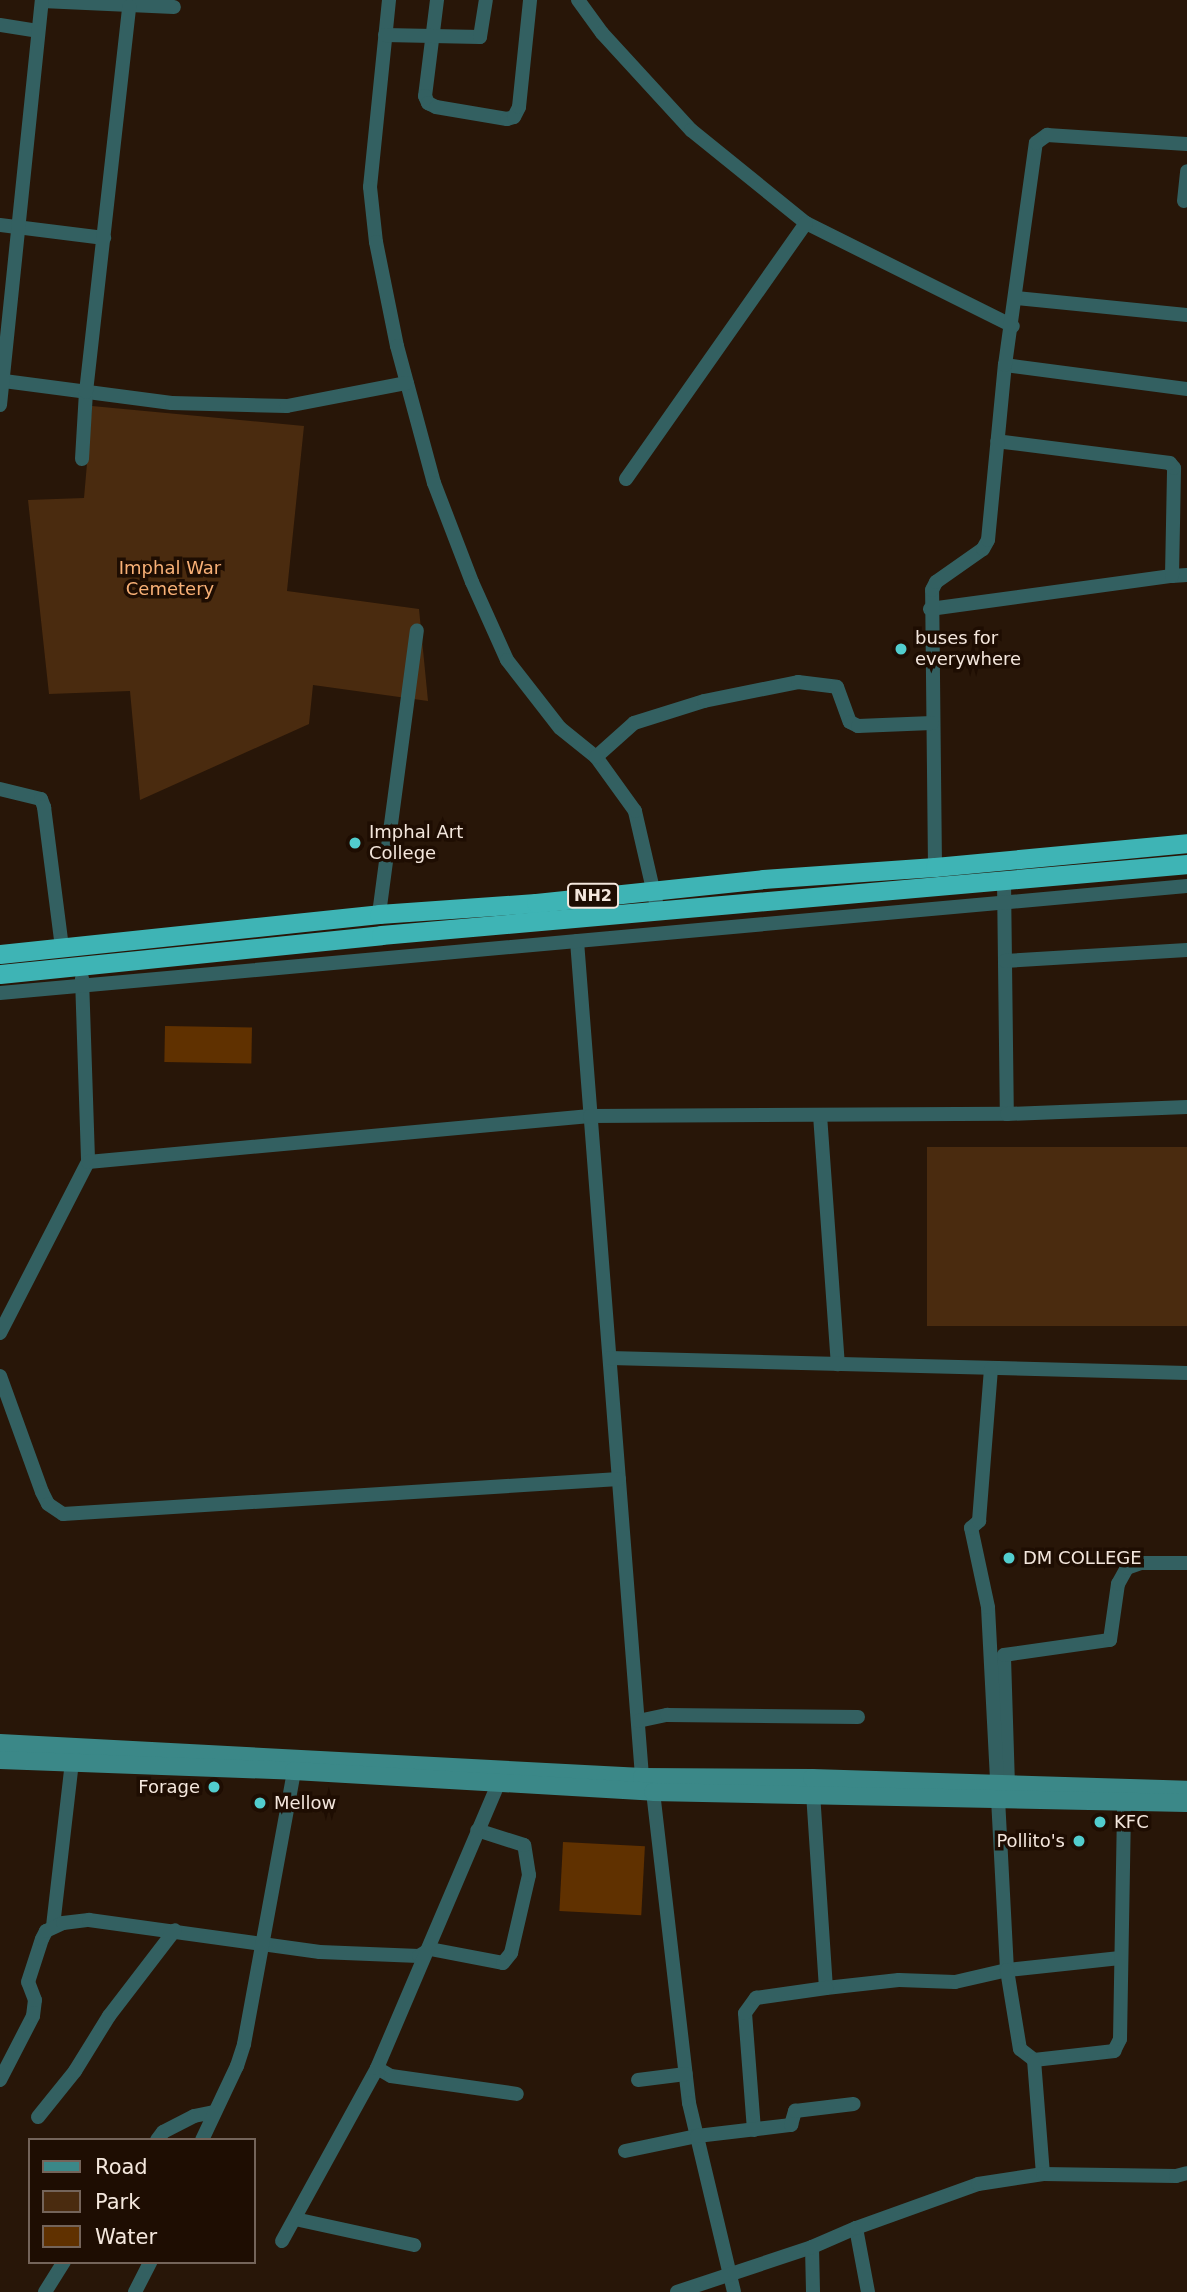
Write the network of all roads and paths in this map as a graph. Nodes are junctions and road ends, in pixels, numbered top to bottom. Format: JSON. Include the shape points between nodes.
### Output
{"nodes":[{"id":1,"x":42,"y":0,"type":"edge"},
{"id":2,"x":389,"y":0,"type":"edge"},
{"id":3,"x":437,"y":0,"type":"edge"},
{"id":4,"x":486,"y":0,"type":"edge"},
{"id":5,"x":530,"y":0,"type":"edge"},
{"id":6,"x":578,"y":0,"type":"edge"},
{"id":7,"x":129,"y":6,"type":"junction"},
{"id":8,"x":174,"y":7,"type":"dead end"},
{"id":9,"x":0,"y":25,"type":"edge"},
{"id":10,"x":38,"y":31,"type":"junction"},
{"id":11,"x":385,"y":35,"type":"junction"},
{"id":12,"x":433,"y":36,"type":"junction"},
{"id":13,"x":1187,"y":144,"type":"edge"},
{"id":14,"x":1187,"y":171,"type":"edge"},
{"id":15,"x":1184,"y":201,"type":"dead end"},
{"id":16,"x":806,"y":223,"type":"junction"},
{"id":17,"x":0,"y":225,"type":"edge"},
{"id":18,"x":17,"y":226,"type":"junction"},
{"id":19,"x":104,"y":238,"type":"junction"},
{"id":20,"x":1016,"y":298,"type":"junction"},
{"id":21,"x":1187,"y":315,"type":"edge"},
{"id":22,"x":1013,"y":326,"type":"junction"},
{"id":23,"x":1006,"y":365,"type":"junction"},
{"id":24,"x":4,"y":381,"type":"junction"},
{"id":25,"x":407,"y":383,"type":"junction"},
{"id":26,"x":1187,"y":389,"type":"edge"},
{"id":27,"x":86,"y":392,"type":"junction"},
{"id":28,"x":0,"y":405,"type":"edge"},
{"id":29,"x":998,"y":441,"type":"junction"},
{"id":30,"x":82,"y":459,"type":"dead end"},
{"id":31,"x":626,"y":479,"type":"dead end"},
{"id":32,"x":1180,"y":575,"type":"edge"},
{"id":33,"x":930,"y":609,"type":"junction"},
{"id":34,"x":417,"y":631,"type":"dead end"},
{"id":35,"x":932,"y":723,"type":"junction"},
{"id":36,"x":596,"y":757,"type":"junction"},
{"id":37,"x":0,"y":789,"type":"edge"},
{"id":38,"x":1187,"y":843,"type":"edge"},
{"id":39,"x":1152,"y":846,"type":"junction"},
{"id":40,"x":1187,"y":864,"type":"edge"},
{"id":41,"x":934,"y":867,"type":"junction"},
{"id":42,"x":1154,"y":867,"type":"junction"},
{"id":43,"x":1004,"y":881,"type":"junction"},
{"id":44,"x":1187,"y":886,"type":"edge"},
{"id":45,"x":654,"y":889,"type":"junction"},
{"id":46,"x":1003,"y":904,"type":"junction"},
{"id":47,"x":658,"y":911,"type":"junction"},
{"id":48,"x":379,"y":914,"type":"junction"},
{"id":49,"x":577,"y":941,"type":"junction"},
{"id":50,"x":62,"y":947,"type":"junction"},
{"id":51,"x":1187,"y":950,"type":"edge"},
{"id":52,"x":0,"y":954,"type":"edge"},
{"id":53,"x":1004,"y":961,"type":"junction"},
{"id":54,"x":0,"y":974,"type":"edge"},
{"id":55,"x":82,"y":976,"type":"junction"},
{"id":56,"x":0,"y":993,"type":"edge"},
{"id":57,"x":1187,"y":1107,"type":"edge"},
{"id":58,"x":1007,"y":1114,"type":"junction"},
{"id":59,"x":820,"y":1115,"type":"junction"},
{"id":60,"x":590,"y":1116,"type":"junction"},
{"id":61,"x":88,"y":1163,"type":"junction"},
{"id":62,"x":0,"y":1333,"type":"edge"},
{"id":63,"x":610,"y":1358,"type":"junction"},
{"id":64,"x":838,"y":1364,"type":"junction"},
{"id":65,"x":991,"y":1368,"type":"junction"},
{"id":66,"x":1187,"y":1373,"type":"edge"},
{"id":67,"x":0,"y":1376,"type":"edge"},
{"id":68,"x":619,"y":1479,"type":"junction"},
{"id":69,"x":1187,"y":1563,"type":"edge"},
{"id":70,"x":858,"y":1717,"type":"dead end"},
{"id":71,"x":638,"y":1721,"type":"junction"},
{"id":72,"x":0,"y":1743,"type":"edge"},
{"id":73,"x":0,"y":1760,"type":"edge"},
{"id":74,"x":72,"y":1763,"type":"junction"},
{"id":75,"x":295,"y":1764,"type":"junction"},
{"id":76,"x":649,"y":1782,"type":"junction"},
{"id":77,"x":498,"y":1784,"type":"junction"},
{"id":78,"x":1000,"y":1790,"type":"junction"},
{"id":79,"x":1187,"y":1790,"type":"edge"},
{"id":80,"x":813,"y":1793,"type":"junction"},
{"id":81,"x":1124,"y":1803,"type":"junction"},
{"id":82,"x":1187,"y":1803,"type":"edge"},
{"id":83,"x":477,"y":1830,"type":"junction"},
{"id":84,"x":53,"y":1926,"type":"junction"},
{"id":85,"x":175,"y":1930,"type":"junction"},
{"id":86,"x":261,"y":1943,"type":"junction"},
{"id":87,"x":430,"y":1949,"type":"junction"},
{"id":88,"x":1120,"y":1958,"type":"junction"},
{"id":89,"x":1007,"y":1970,"type":"junction"},
{"id":90,"x":826,"y":1989,"type":"junction"},
{"id":91,"x":1034,"y":2060,"type":"junction"},
{"id":92,"x":377,"y":2068,"type":"junction"},
{"id":93,"x":686,"y":2074,"type":"junction"},
{"id":94,"x":0,"y":2080,"type":"edge"},
{"id":95,"x":638,"y":2080,"type":"dead end"},
{"id":96,"x":517,"y":2094,"type":"dead end"},
{"id":97,"x":854,"y":2104,"type":"dead end"},
{"id":98,"x":214,"y":2112,"type":"junction"},
{"id":99,"x":38,"y":2117,"type":"dead end"},
{"id":100,"x":754,"y":2130,"type":"junction"},
{"id":101,"x":697,"y":2136,"type":"junction"},
{"id":102,"x":158,"y":2138,"type":"edge"},
{"id":103,"x":203,"y":2138,"type":"edge"},
{"id":104,"x":625,"y":2151,"type":"dead end"},
{"id":105,"x":1187,"y":2173,"type":"edge"},
{"id":106,"x":1043,"y":2174,"type":"junction"},
{"id":107,"x":295,"y":2220,"type":"junction"},
{"id":108,"x":856,"y":2228,"type":"junction"},
{"id":109,"x":282,"y":2241,"type":"dead end"},
{"id":110,"x":414,"y":2245,"type":"dead end"},
{"id":111,"x":812,"y":2247,"type":"junction"},
{"id":112,"x":63,"y":2264,"type":"edge"},
{"id":113,"x":149,"y":2264,"type":"edge"},
{"id":114,"x":731,"y":2274,"type":"junction"},
{"id":115,"x":45,"y":2292,"type":"edge"},
{"id":116,"x":135,"y":2292,"type":"edge"},
{"id":117,"x":677,"y":2292,"type":"edge"},
{"id":118,"x":734,"y":2292,"type":"edge"},
{"id":119,"x":813,"y":2292,"type":"edge"},
{"id":120,"x":868,"y":2292,"type":"edge"}],
"edges":[{"from":1,"to":7,"type":"street"},
{"from":1,"to":10,"type":"street"},
{"from":2,"to":11,"type":"street"},
{"from":3,"to":12,"type":"street"},
{"from":4,"to":12,"type":"street","via":[[480,37]]},
{"from":5,"to":12,"type":"street","via":[[519,107],[510,119],[428,103],[425,96]]},
{"from":6,"to":16,"type":"street","via":[[602,33],[691,130]]},
{"from":7,"to":8,"type":"street"},
{"from":7,"to":19,"type":"street"},
{"from":9,"to":10,"type":"street"},
{"from":10,"to":18,"type":"street"},
{"from":11,"to":12,"type":"street"},
{"from":11,"to":25,"type":"street","via":[[370,187],[376,242]]},
{"from":13,"to":20,"type":"street","via":[[1038,138]]},
{"from":14,"to":15,"type":"street"},
{"from":16,"to":22,"type":"street"},
{"from":16,"to":31,"type":"street"},
{"from":17,"to":18,"type":"street"},
{"from":18,"to":19,"type":"street"},
{"from":18,"to":24,"type":"street"},
{"from":19,"to":27,"type":"street"},
{"from":20,"to":21,"type":"street"},
{"from":20,"to":22,"type":"street"},
{"from":22,"to":23,"type":"street"},
{"from":23,"to":26,"type":"street"},
{"from":23,"to":29,"type":"street"},
{"from":24,"to":27,"type":"street"},
{"from":24,"to":28,"type":"street"},
{"from":25,"to":27,"type":"street","via":[[288,406],[172,403]]},
{"from":25,"to":36,"type":"street","via":[[434,483],[507,660],[560,727]]},
{"from":27,"to":30,"type":"street"},
{"from":29,"to":32,"type":"street","via":[[1170,463],[1174,468]]},
{"from":29,"to":33,"type":"street","via":[[986,545],[933,585]]},
{"from":32,"to":33,"type":"street"},
{"from":33,"to":35,"type":"street"},
{"from":34,"to":48,"type":"street"},
{"from":35,"to":36,"type":"street","via":[[858,726],[850,722],[834,685],[774,684],[640,721]]},
{"from":35,"to":41,"type":"street"},
{"from":36,"to":45,"type":"street","via":[[635,811]]},
{"from":37,"to":50,"type":"street","via":[[41,799]]},
{"from":38,"to":39,"type":"highway","number":"NH2"},
{"from":39,"to":41,"type":"highway","number":"NH2"},
{"from":39,"to":42,"type":"highway"},
{"from":40,"to":42,"type":"highway","number":"NH2"},
{"from":41,"to":45,"type":"highway","number":"NH2"},
{"from":42,"to":43,"type":"highway","number":"NH2"},
{"from":43,"to":46,"type":"street"},
{"from":43,"to":47,"type":"highway","number":"NH2"},
{"from":44,"to":46,"type":"street"},
{"from":45,"to":47,"type":"street"},
{"from":45,"to":48,"type":"highway","number":"NH2"},
{"from":46,"to":49,"type":"street"},
{"from":46,"to":53,"type":"street"},
{"from":47,"to":55,"type":"highway","number":"NH2"},
{"from":48,"to":50,"type":"highway","number":"NH2"},
{"from":49,"to":55,"type":"street"},
{"from":49,"to":60,"type":"street"},
{"from":50,"to":52,"type":"highway","number":"NH2"},
{"from":51,"to":53,"type":"street"},
{"from":53,"to":58,"type":"street"},
{"from":54,"to":55,"type":"highway","number":"NH2"},
{"from":55,"to":56,"type":"street"},
{"from":55,"to":61,"type":"street"},
{"from":57,"to":58,"type":"street"},
{"from":58,"to":59,"type":"street"},
{"from":59,"to":60,"type":"street"},
{"from":59,"to":64,"type":"street"},
{"from":60,"to":61,"type":"street"},
{"from":60,"to":63,"type":"street"},
{"from":61,"to":62,"type":"street"},
{"from":63,"to":64,"type":"street"},
{"from":63,"to":68,"type":"street"},
{"from":64,"to":65,"type":"street"},
{"from":65,"to":66,"type":"street"},
{"from":65,"to":78,"type":"street","via":[[979,1521],[971,1528],[988,1607]]},
{"from":67,"to":68,"type":"street","via":[[42,1492],[48,1504],[63,1514]]},
{"from":68,"to":71,"type":"street"},
{"from":69,"to":78,"type":"street","via":[[1141,1563],[1126,1568],[1118,1584],[1110,1640],[1004,1655]]},
{"from":70,"to":71,"type":"street","via":[[667,1715]]},
{"from":71,"to":76,"type":"street"},
{"from":72,"to":75,"type":"main road"},
{"from":73,"to":74,"type":"main road"},
{"from":74,"to":75,"type":"main road"},
{"from":74,"to":84,"type":"street"},
{"from":75,"to":76,"type":"main road"},
{"from":75,"to":77,"type":"main road"},
{"from":75,"to":86,"type":"street"},
{"from":76,"to":77,"type":"main road"},
{"from":76,"to":78,"type":"main road"},
{"from":76,"to":80,"type":"main road"},
{"from":76,"to":93,"type":"street"},
{"from":77,"to":83,"type":"street"},
{"from":78,"to":79,"type":"main road"},
{"from":78,"to":80,"type":"main road"},
{"from":78,"to":81,"type":"main road"},
{"from":78,"to":89,"type":"street"},
{"from":80,"to":90,"type":"street"},
{"from":81,"to":82,"type":"main road"},
{"from":81,"to":88,"type":"street"},
{"from":83,"to":87,"type":"street"},
{"from":83,"to":87,"type":"street","via":[[524,1845],[529,1875],[511,1953],[503,1963]]},
{"from":84,"to":85,"type":"street","via":[[89,1920]]},
{"from":84,"to":94,"type":"street","via":[[42,1939],[28,1982],[35,2000],[33,2015]]},
{"from":85,"to":86,"type":"street"},
{"from":85,"to":99,"type":"street"},
{"from":86,"to":87,"type":"street","via":[[320,1952],[409,1956]]},
{"from":86,"to":98,"type":"street","via":[[244,2045]]},
{"from":87,"to":92,"type":"street"},
{"from":88,"to":89,"type":"street"},
{"from":88,"to":91,"type":"street","via":[[1119,2039],[1114,2051]]},
{"from":89,"to":90,"type":"street","via":[[955,1982],[899,1980]]},
{"from":89,"to":91,"type":"street","via":[[1020,2049]]},
{"from":90,"to":100,"type":"street","via":[[756,1998],[745,2013]]},
{"from":91,"to":106,"type":"street"},
{"from":92,"to":96,"type":"street","via":[[391,2076]]},
{"from":92,"to":107,"type":"street"},
{"from":93,"to":95,"type":"street"},
{"from":93,"to":101,"type":"street"},
{"from":97,"to":100,"type":"street","via":[[795,2111],[791,2125]]},
{"from":98,"to":102,"type":"street","via":[[194,2116]]},
{"from":98,"to":103,"type":"street"},
{"from":100,"to":101,"type":"street"},
{"from":101,"to":104,"type":"street"},
{"from":101,"to":114,"type":"street"},
{"from":105,"to":106,"type":"street"},
{"from":106,"to":108,"type":"street","via":[[978,2185]]},
{"from":107,"to":109,"type":"street"},
{"from":107,"to":110,"type":"street"},
{"from":108,"to":111,"type":"street"},
{"from":108,"to":120,"type":"street"},
{"from":111,"to":114,"type":"street"},
{"from":111,"to":119,"type":"street"},
{"from":112,"to":115,"type":"street"},
{"from":113,"to":116,"type":"street"},
{"from":114,"to":117,"type":"street"},
{"from":114,"to":118,"type":"street"}]}
